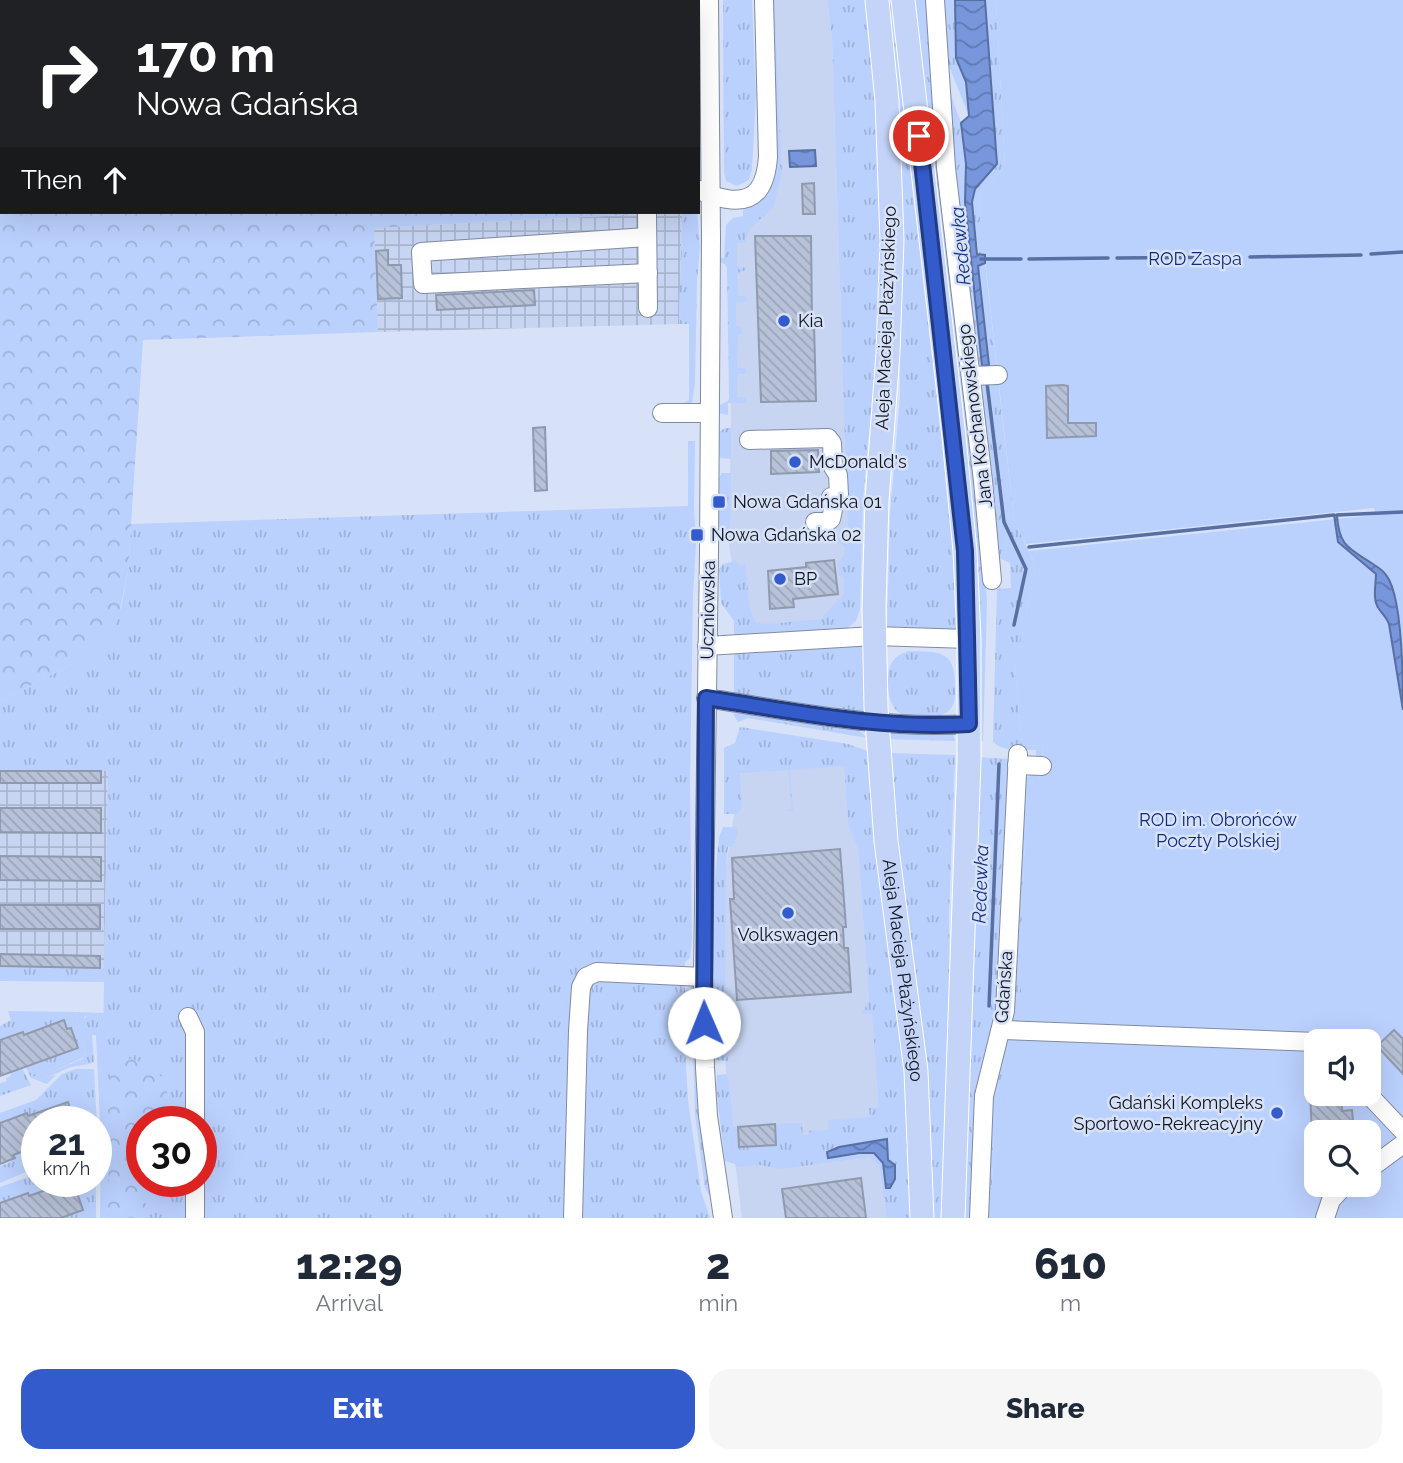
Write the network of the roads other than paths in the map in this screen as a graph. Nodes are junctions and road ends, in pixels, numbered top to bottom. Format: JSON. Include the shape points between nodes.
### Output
{"nodes":[{"id":1,"x":709,"y":0,"type":"edge"},
{"id":2,"x":764,"y":0,"type":"edge"},
{"id":3,"x":877,"y":0,"type":"edge"},
{"id":4,"x":903,"y":0,"type":"edge"},
{"id":5,"x":935,"y":0,"type":"edge"},
{"id":6,"x":704,"y":193,"type":"edge"},
{"id":7,"x":647,"y":214,"type":"edge"},
{"id":8,"x":647,"y":237,"type":"junction"},
{"id":9,"x":648,"y":272,"type":"junction"},
{"id":10,"x":648,"y":308,"type":"dead end"},
{"id":11,"x":998,"y":375,"type":"dead end"},
{"id":12,"x":971,"y":376,"type":"junction"},
{"id":13,"x":709,"y":413,"type":"junction"},
{"id":14,"x":662,"y":414,"type":"dead end"},
{"id":15,"x":749,"y":440,"type":"dead end"},
{"id":16,"x":815,"y":523,"type":"dead end"},
{"id":17,"x":992,"y":580,"type":"dead end"},
{"id":18,"x":874,"y":636,"type":"junction"},
{"id":19,"x":969,"y":639,"type":"junction"},
{"id":20,"x":707,"y":646,"type":"junction"},
{"id":21,"x":706,"y":698,"type":"junction"},
{"id":22,"x":876,"y":723,"type":"junction"},
{"id":23,"x":969,"y":724,"type":"junction"},
{"id":24,"x":1042,"y":766,"type":"dead end"},
{"id":25,"x":703,"y":978,"type":"junction"},
{"id":26,"x":188,"y":1017,"type":"dead end"},
{"id":27,"x":1002,"y":1030,"type":"junction"},
{"id":28,"x":1304,"y":1042,"type":"edge"},
{"id":29,"x":195,"y":1106,"type":"edge"},
{"id":30,"x":1379,"y":1106,"type":"edge"},
{"id":31,"x":1403,"y":1131,"type":"edge"},
{"id":32,"x":1403,"y":1144,"type":"edge"},
{"id":33,"x":1381,"y":1160,"type":"edge"},
{"id":34,"x":195,"y":1197,"type":"edge"},
{"id":35,"x":1334,"y":1197,"type":"edge"},
{"id":36,"x":195,"y":1218,"type":"edge"},
{"id":37,"x":573,"y":1218,"type":"edge"},
{"id":38,"x":723,"y":1218,"type":"edge"},
{"id":39,"x":922,"y":1218,"type":"edge"},
{"id":40,"x":953,"y":1218,"type":"edge"},
{"id":41,"x":979,"y":1218,"type":"edge"},
{"id":42,"x":1325,"y":1218,"type":"edge"}],
"edges":[{"from":1,"to":6,"type":"street","name":"Uczniowska"},
{"from":2,"to":6,"type":"street","via":[[767,173],[751,196],[737,201]]},
{"from":3,"to":18,"type":"main road","name":"Aleja Macieja Płażyńskiego","via":[[887,101],[892,240]]},
{"from":4,"to":19,"type":"main road","name":"Aleja Macieja Płażyńskiego","via":[[954,436]]},
{"from":5,"to":12,"type":"street","name":"Jana Kochanowskiego","via":[[946,168]]},
{"from":6,"to":13,"type":"street","name":"Uczniowska"},
{"from":7,"to":8,"type":"street"},
{"from":8,"to":9,"type":"street"},
{"from":8,"to":9,"type":"street","via":[[421,252],[423,284]]},
{"from":9,"to":10,"type":"street"},
{"from":11,"to":12,"type":"street"},
{"from":12,"to":17,"type":"street","name":"Jana Kochanowskiego"},
{"from":13,"to":14,"type":"street"},
{"from":13,"to":20,"type":"street","name":"Uczniowska"},
{"from":15,"to":16,"type":"street","via":[[826,437],[832,443],[839,495],[831,519]]},
{"from":18,"to":19,"type":"street"},
{"from":18,"to":20,"type":"street"},
{"from":18,"to":22,"type":"main road","name":"Aleja Macieja Płażyńskiego"},
{"from":19,"to":23,"type":"main road","name":"Aleja Macieja Płażyńskiego"},
{"from":20,"to":21,"type":"street","name":"Uczniowska"},
{"from":21,"to":22,"type":"street"},
{"from":21,"to":25,"type":"street","name":"Uczniowska"},
{"from":22,"to":23,"type":"street"},
{"from":22,"to":39,"type":"main road","name":"Aleja Macieja Płażyńskiego","via":[[886,841],[916,1070]]},
{"from":23,"to":40,"type":"main road","name":"Aleja Macieja Płażyńskiego"},
{"from":24,"to":27,"type":"street","name":"Gdańska","via":[[1017,760]]},
{"from":25,"to":37,"type":"street","via":[[597,972],[586,977],[578,1031]]},
{"from":25,"to":38,"type":"street","name":"Uczniowska","via":[[707,1104]]},
{"from":26,"to":29,"type":"street","via":[[195,1032]]},
{"from":27,"to":28,"type":"street"},
{"from":27,"to":41,"type":"street","name":"Gdańska","via":[[984,1096]]},
{"from":30,"to":31,"type":"street"},
{"from":32,"to":33,"type":"street"},
{"from":34,"to":36,"type":"street"},
{"from":35,"to":42,"type":"street"}]}
